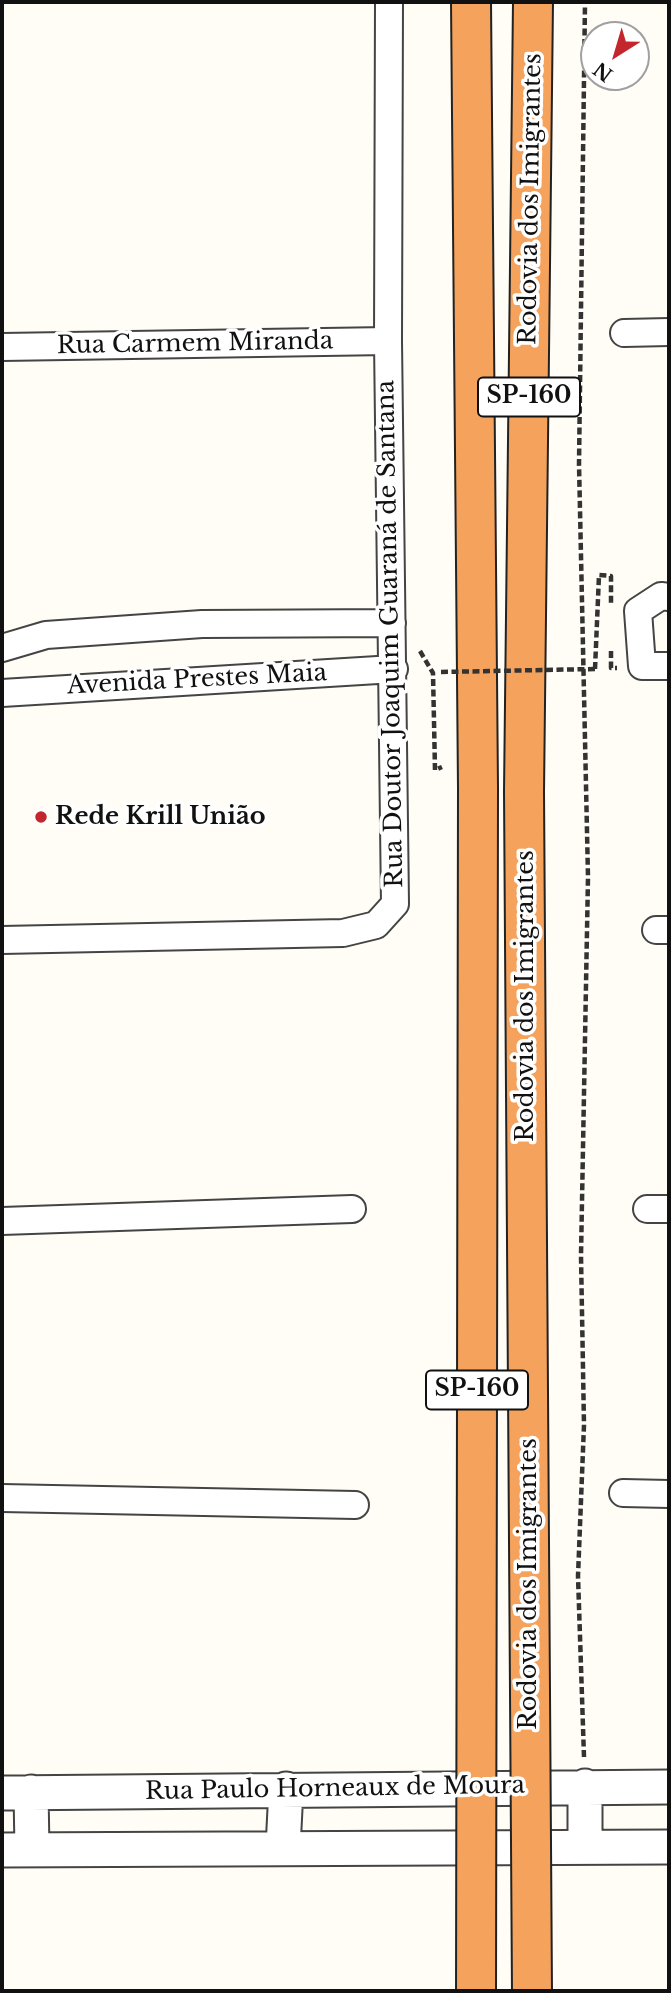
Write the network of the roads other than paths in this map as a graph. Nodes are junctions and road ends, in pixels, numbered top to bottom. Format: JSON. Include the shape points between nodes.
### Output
{"nodes":[{"id":1,"x":389,"y":2,"type":"edge"},
{"id":2,"x":471,"y":2,"type":"edge"},
{"id":3,"x":533,"y":2,"type":"edge"},
{"id":4,"x":669,"y":332,"type":"edge"},
{"id":5,"x":624,"y":333,"type":"dead end"},
{"id":6,"x":388,"y":341,"type":"junction"},
{"id":7,"x":2,"y":347,"type":"edge"},
{"id":8,"x":669,"y":597,"type":"edge"},
{"id":9,"x":392,"y":622,"type":"junction"},
{"id":10,"x":2,"y":648,"type":"edge"},
{"id":11,"x":669,"y":666,"type":"edge"},
{"id":12,"x":394,"y":669,"type":"junction"},
{"id":13,"x":2,"y":693,"type":"edge"},
{"id":14,"x":2,"y":940,"type":"edge"},
{"id":15,"x":352,"y":1209,"type":"dead end"},
{"id":16,"x":2,"y":1221,"type":"edge"},
{"id":17,"x":623,"y":1493,"type":"dead end"},
{"id":18,"x":669,"y":1494,"type":"edge"},
{"id":19,"x":2,"y":1498,"type":"edge"},
{"id":20,"x":355,"y":1505,"type":"dead end"},
{"id":21,"x":585,"y":1786,"type":"junction"},
{"id":22,"x":669,"y":1787,"type":"edge"},
{"id":23,"x":286,"y":1789,"type":"junction"},
{"id":24,"x":16,"y":1792,"type":"edge"},
{"id":25,"x":585,"y":1847,"type":"junction"},
{"id":26,"x":669,"y":1847,"type":"edge"},
{"id":27,"x":283,"y":1848,"type":"junction"},
{"id":28,"x":17,"y":1849,"type":"edge"},
{"id":29,"x":476,"y":1991,"type":"edge"},
{"id":30,"x":532,"y":1991,"type":"edge"}],
"edges":[{"from":1,"to":6,"type":"street","name":"Rua Doutor Joaquim Guaraná de Santana"},
{"from":2,"to":29,"type":"highway","name":"Rodovia dos Imigrantes","number":"SP-160","bridge":true,"via":[[478,788]]},
{"from":3,"to":30,"type":"highway","name":"Rodovia dos Imigrantes","number":"SP-160","bridge":true,"via":[[524,792]]},
{"from":4,"to":5,"type":"street"},
{"from":6,"to":7,"type":"street","name":"Rua Carmem Miranda"},
{"from":6,"to":9,"type":"street","name":"Rua Doutor Joaquim Guaraná de Santana"},
{"from":8,"to":11,"type":"street","via":[[660,596],[638,611],[642,666]]},
{"from":9,"to":10,"type":"street","name":"Avenida Prestes Maia","via":[[202,624],[46,635]]},
{"from":9,"to":12,"type":"street","name":"Rua Doutor Joaquim Guaraná de Santana"},
{"from":12,"to":13,"type":"street","name":"Avenida Prestes Maia"},
{"from":12,"to":14,"type":"street","name":"Rua Doutor Joaquim Guaraná de Santana","via":[[395,904],[376,925],[343,933]]},
{"from":15,"to":16,"type":"street"},
{"from":17,"to":18,"type":"street"},
{"from":19,"to":20,"type":"street"},
{"from":21,"to":22,"type":"street","name":"Rua Paulo Horneaux de Moura"},
{"from":21,"to":23,"type":"street","name":"Rua Paulo Horneaux de Moura"},
{"from":21,"to":25,"type":"street"},
{"from":23,"to":24,"type":"street","name":"Rua Paulo Horneaux de Moura"},
{"from":23,"to":27,"type":"street"},
{"from":24,"to":28,"type":"street"},
{"from":25,"to":26,"type":"street"},
{"from":25,"to":27,"type":"street"},
{"from":27,"to":28,"type":"street"}]}
